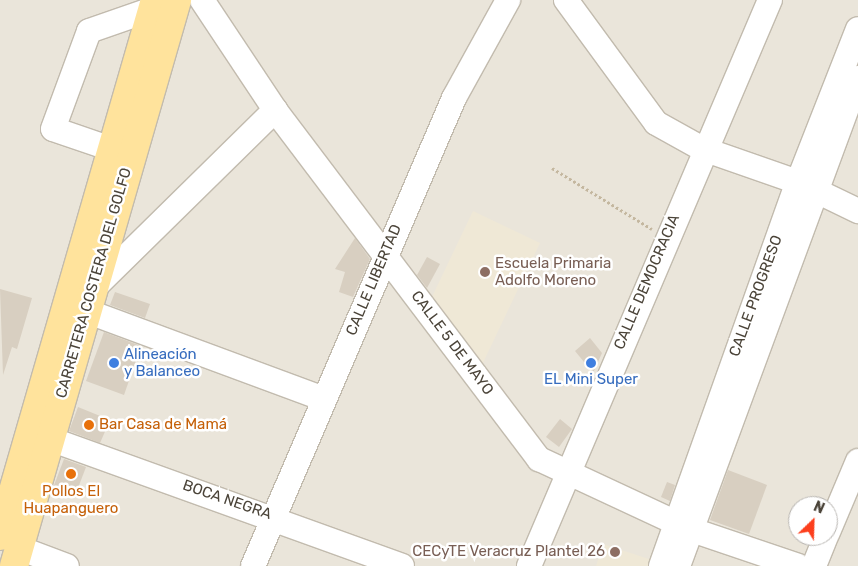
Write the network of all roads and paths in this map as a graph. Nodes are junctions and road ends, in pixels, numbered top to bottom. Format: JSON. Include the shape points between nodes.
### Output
{"nodes":[{"id":1,"x":202,"y":0,"type":"edge"},
{"id":2,"x":508,"y":0,"type":"edge"},
{"id":3,"x":566,"y":0,"type":"edge"},
{"id":4,"x":770,"y":0,"type":"edge"},
{"id":5,"x":164,"y":5,"type":"edge"},
{"id":6,"x":858,"y":29,"type":"edge"},
{"id":7,"x":858,"y":78,"type":"edge"},
{"id":8,"x":275,"y":110,"type":"junction"},
{"id":9,"x":703,"y":148,"type":"junction"},
{"id":10,"x":121,"y":151,"type":"junction"},
{"id":11,"x":552,"y":168,"type":"dead end"},
{"id":12,"x":805,"y":186,"type":"junction"},
{"id":13,"x":858,"y":211,"type":"edge"},
{"id":14,"x":665,"y":238,"type":"junction"},
{"id":15,"x":385,"y":253,"type":"junction"},
{"id":16,"x":89,"y":301,"type":"junction"},
{"id":17,"x":324,"y":399,"type":"junction"},
{"id":18,"x":50,"y":438,"type":"junction"},
{"id":19,"x":858,"y":461,"type":"edge"},
{"id":20,"x":567,"y":472,"type":"junction"},
{"id":21,"x":838,"y":508,"type":"edge"},
{"id":22,"x":274,"y":516,"type":"junction"},
{"id":23,"x":682,"y":526,"type":"junction"},
{"id":24,"x":822,"y":546,"type":"edge"},
{"id":25,"x":11,"y":550,"type":"edge"},
{"id":26,"x":68,"y":566,"type":"edge"},
{"id":27,"x":253,"y":566,"type":"edge"},
{"id":28,"x":402,"y":566,"type":"edge"},
{"id":29,"x":529,"y":566,"type":"edge"},
{"id":30,"x":661,"y":566,"type":"edge"},
{"id":31,"x":678,"y":566,"type":"edge"},
{"id":32,"x":798,"y":566,"type":"edge"},
{"id":33,"x":814,"y":566,"type":"edge"}],
"edges":[{"from":1,"to":8,"type":"street","name":"CALLE 5 DE MAYO"},
{"from":2,"to":15,"type":"street","name":"CALLE LIBERTAD","via":[[454,98]]},
{"from":3,"to":9,"type":"street","via":[[656,123]]},
{"from":4,"to":9,"type":"street","name":"CALLE DEMOCRACIA"},
{"from":5,"to":10,"type":"main road","name":"CARRETERA COSTERA DEL GOLFO"},
{"from":5,"to":10,"type":"street","via":[[89,31],[53,129]]},
{"from":6,"to":12,"type":"street","name":"CALLE PROGRESO"},
{"from":7,"to":12,"type":"street","name":"CALLE PROGRESO"},
{"from":8,"to":15,"type":"street","name":"CALLE 5 DE MAYO"},
{"from":8,"to":16,"type":"street"},
{"from":9,"to":12,"type":"street"},
{"from":9,"to":14,"type":"street","name":"CALLE DEMOCRACIA"},
{"from":10,"to":16,"type":"main road","name":"CARRETERA COSTERA DEL GOLFO"},
{"from":10,"to":25,"type":"main road","name":"CARRETERA COSTERA DEL GOLFO"},
{"from":11,"to":14,"type":"path"},
{"from":12,"to":13,"type":"street"},
{"from":12,"to":23,"type":"street","name":"CALLE PROGRESO"},
{"from":14,"to":20,"type":"street","name":"CALLE DEMOCRACIA"},
{"from":15,"to":17,"type":"street","name":"CALLE LIBERTAD"},
{"from":15,"to":20,"type":"street","name":"CALLE 5 DE MAYO","via":[[539,459]]},
{"from":16,"to":17,"type":"street"},
{"from":16,"to":18,"type":"main road","name":"CARRETERA COSTERA DEL GOLFO"},
{"from":17,"to":22,"type":"street","name":"CALLE LIBERTAD"},
{"from":18,"to":22,"type":"street","name":"BOCA NEGRA"},
{"from":18,"to":25,"type":"main road","name":"CARRETERA COSTERA DEL GOLFO"},
{"from":19,"to":21,"type":"street"},
{"from":20,"to":23,"type":"street","name":"CALLE 5 DE MAYO"},
{"from":20,"to":29,"type":"street","name":"CALLE DEMOCRACIA"},
{"from":22,"to":27,"type":"street","name":"CALLE LIBERTAD"},
{"from":22,"to":28,"type":"street","name":"BOCA NEGRA"},
{"from":23,"to":30,"type":"street","name":"CALLE PROGRESO"},
{"from":23,"to":31,"type":"street","name":"CALLE PROGRESO"},
{"from":23,"to":32,"type":"street","name":"CALLE 5 DE MAYO"},
{"from":24,"to":33,"type":"street"},
{"from":25,"to":26,"type":"street"}]}
